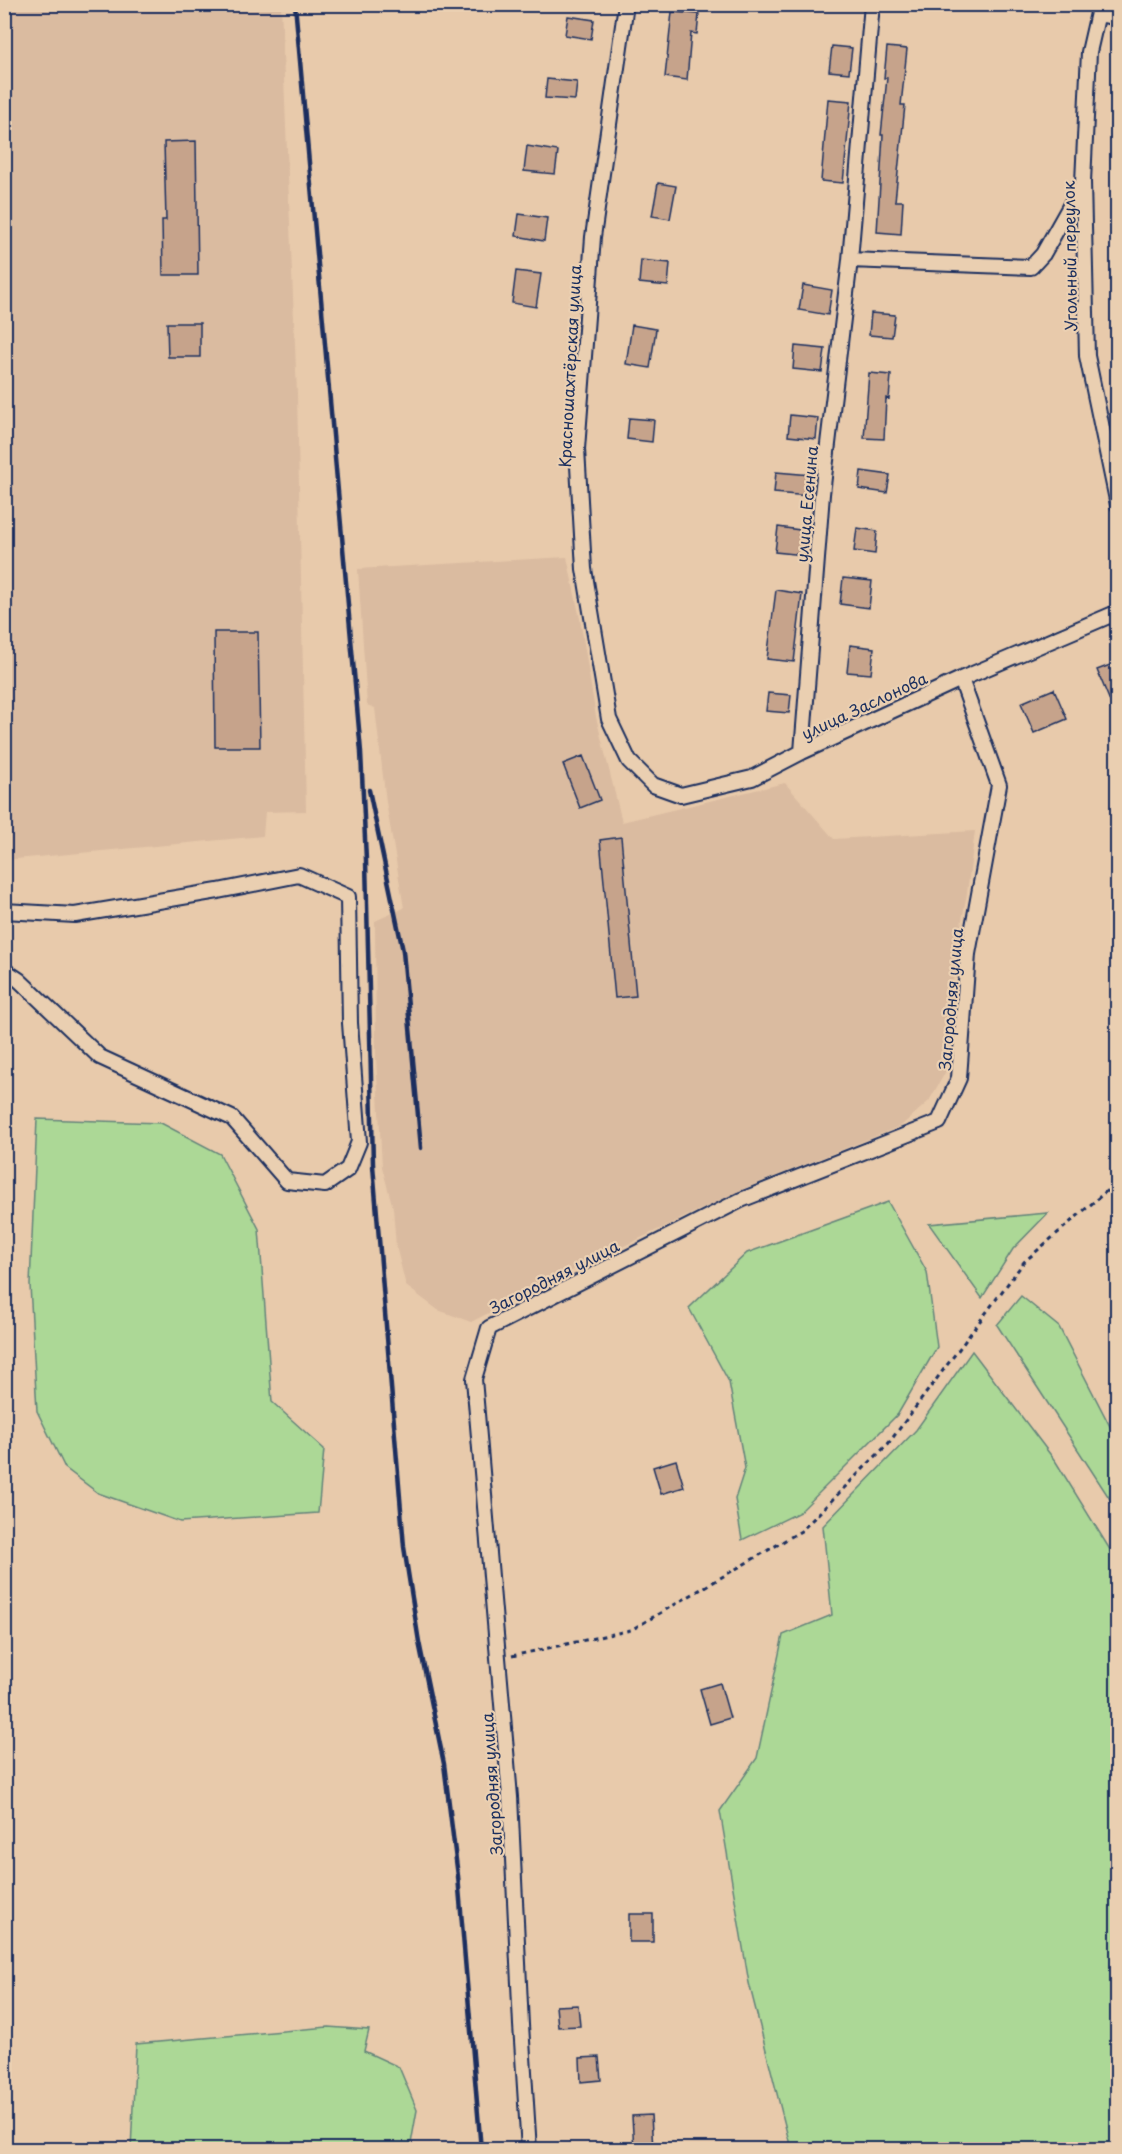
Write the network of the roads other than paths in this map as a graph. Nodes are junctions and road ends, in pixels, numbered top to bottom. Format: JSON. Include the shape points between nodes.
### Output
{"nodes":[{"id":1,"x":626,"y":4,"type":"edge"},
{"id":2,"x":872,"y":4,"type":"edge"},
{"id":3,"x":1099,"y":9,"type":"edge"},
{"id":4,"x":1118,"y":18,"type":"edge"},
{"id":5,"x":1083,"y":182,"type":"junction"},
{"id":6,"x":850,"y":260,"type":"junction"},
{"id":7,"x":1118,"y":505,"type":"edge"},
{"id":8,"x":1113,"y":613,"type":"edge"},
{"id":9,"x":1118,"y":628,"type":"edge"},
{"id":10,"x":961,"y":679,"type":"junction"},
{"id":11,"x":802,"y":752,"type":"junction"},
{"id":12,"x":629,"y":761,"type":"joint"},
{"id":13,"x":4,"y":911,"type":"edge"},
{"id":14,"x":4,"y":970,"type":"edge"},
{"id":15,"x":529,"y":2150,"type":"edge"}],
"edges":[{"from":1,"to":12,"type":"street","name":"Красношахтёрская улица","via":[[593,237],[577,449],[584,569],[607,708]]},
{"from":2,"to":6,"type":"street"},
{"from":3,"to":4,"type":"street"},
{"from":3,"to":5,"type":"street","name":"Угольный переулок","via":[[1089,52]]},
{"from":5,"to":6,"type":"street","via":[[1043,254],[1031,267]]},
{"from":5,"to":7,"type":"street","name":"Угольный переулок","via":[[1087,356]]},
{"from":6,"to":11,"type":"street","name":"улица Есенина","via":[[822,494]]},
{"from":8,"to":9,"type":"lane"},
{"from":8,"to":10,"type":"street","name":"улица Заслонова"},
{"from":10,"to":11,"type":"street","name":"улица Заслонова"},
{"from":10,"to":15,"type":"street","name":"Загородняя улица","via":[[999,785],[968,954],[959,1078],[939,1122],[741,1200],[489,1328],[474,1379],[510,1797]]},
{"from":11,"to":12,"type":"street","name":"улица Заслонова","via":[[752,778],[681,795],[653,785]]},
{"from":13,"to":14,"type":"street","via":[[75,915],[298,875],[348,897],[350,1023],[359,1142],[348,1169],[325,1185],[287,1181],[232,1118],[100,1057]]}]}
